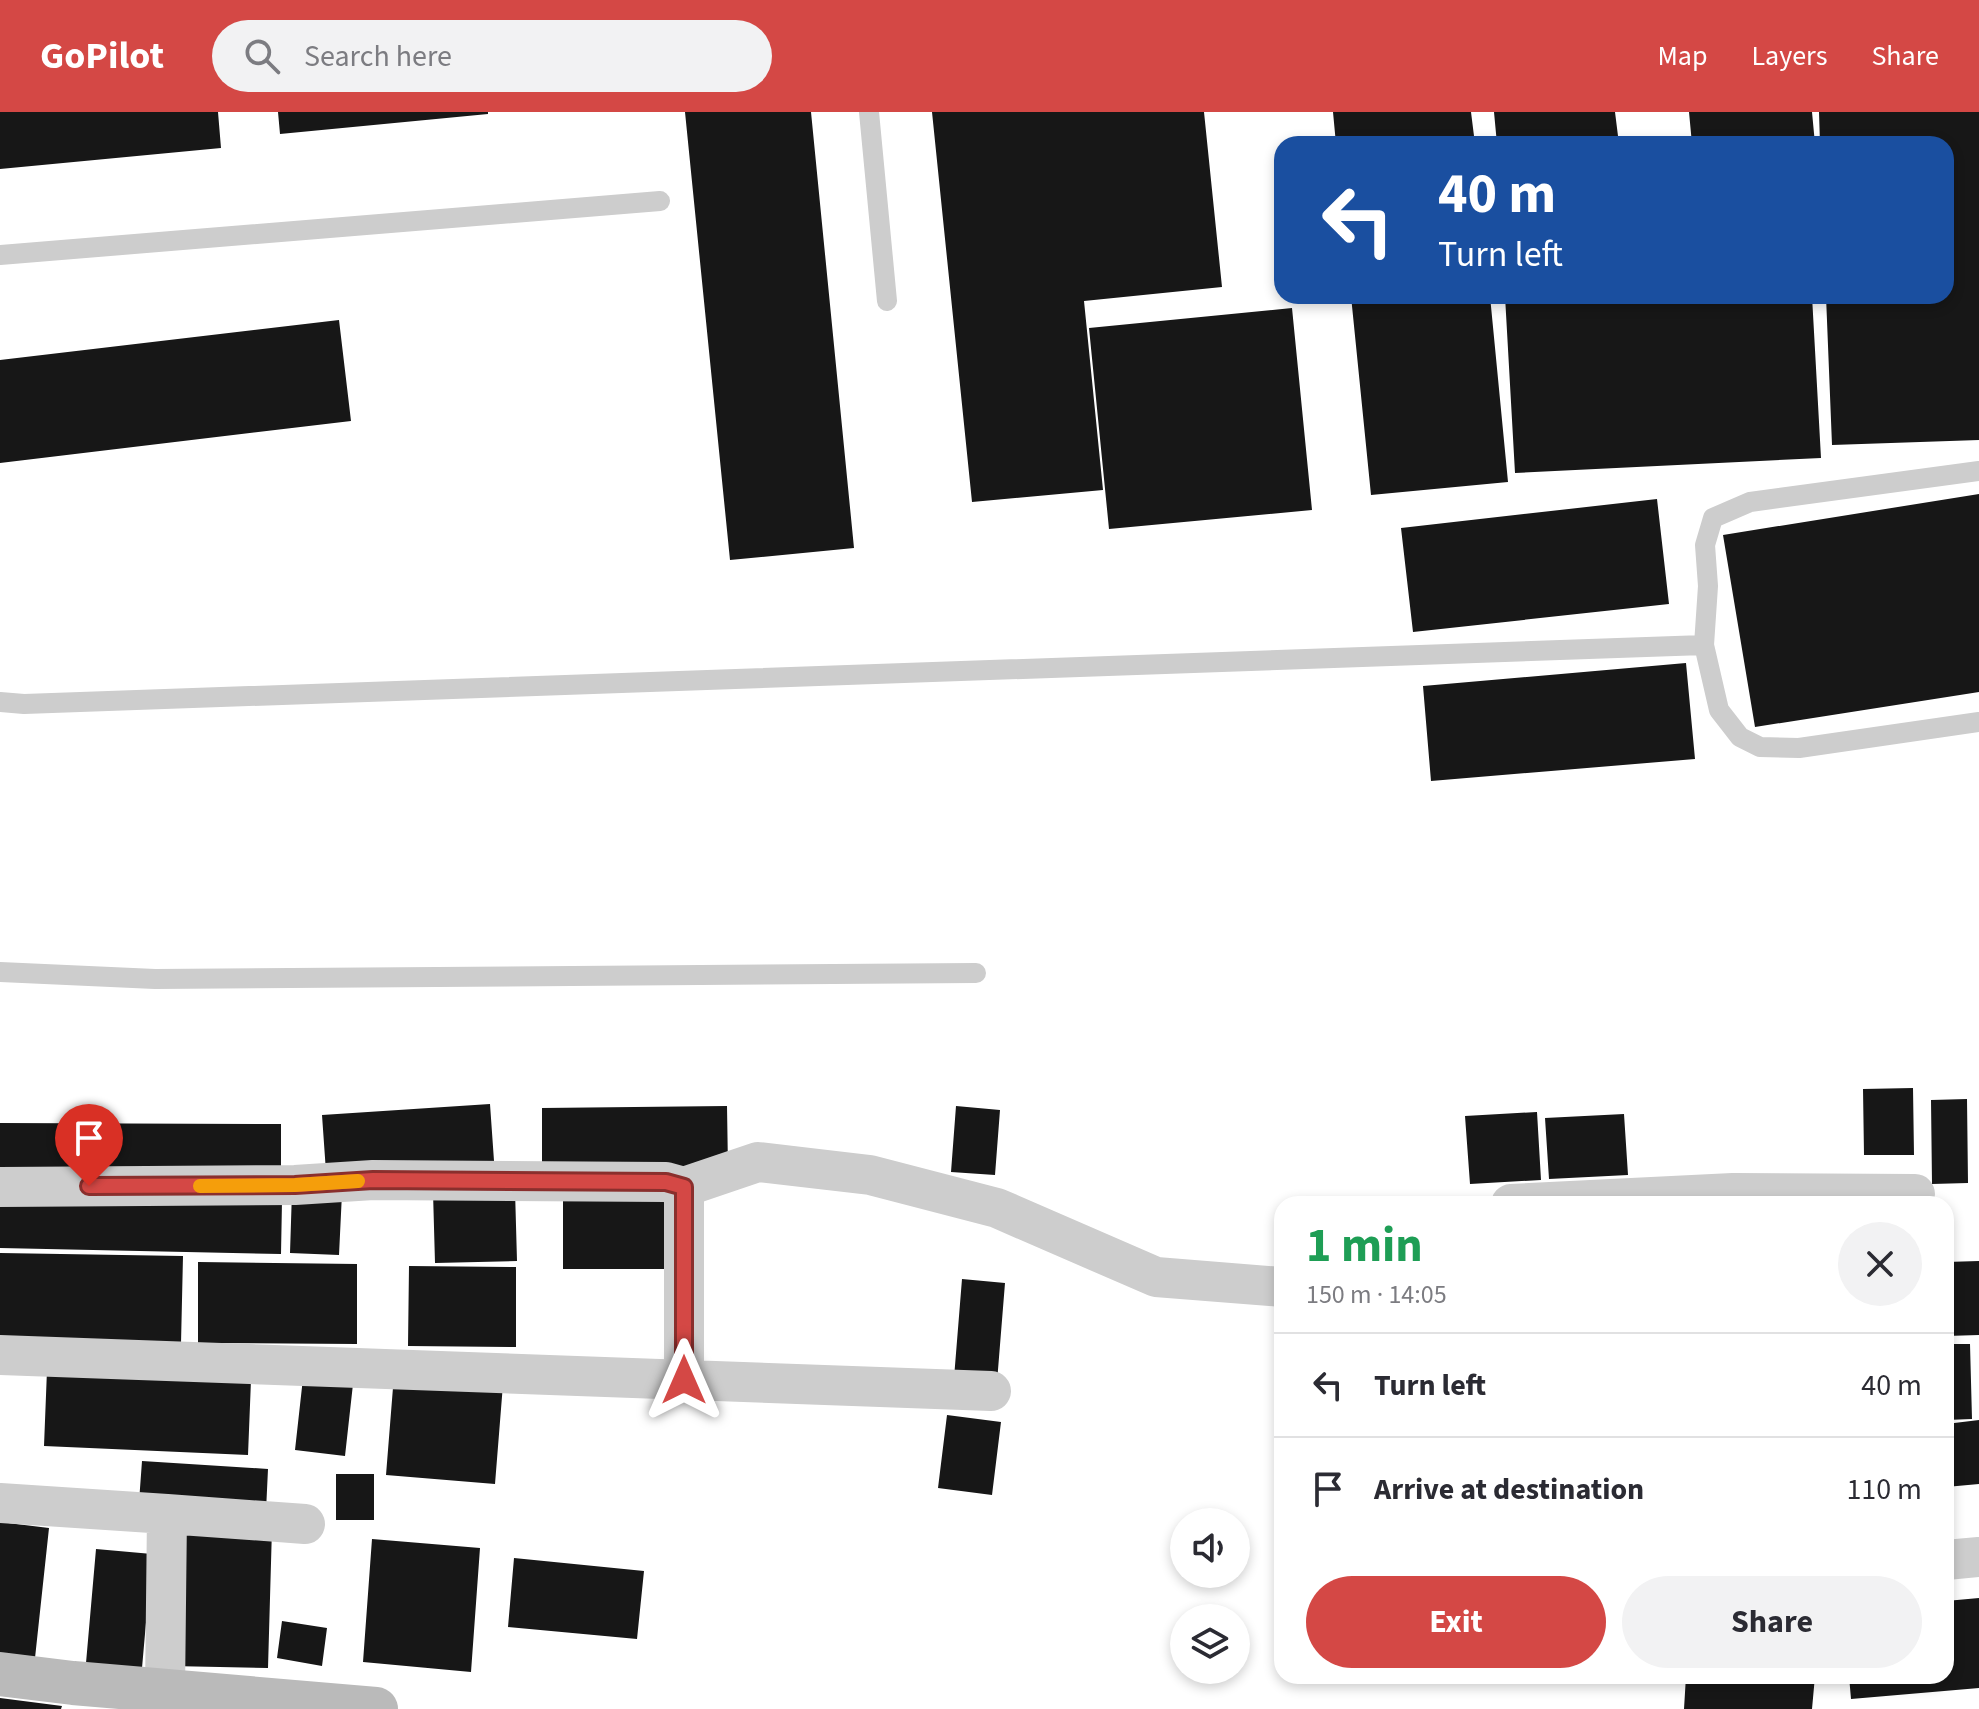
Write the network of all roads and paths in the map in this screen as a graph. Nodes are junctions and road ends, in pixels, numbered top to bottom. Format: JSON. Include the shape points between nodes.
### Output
{"nodes":[{"id":1,"x":869,"y":112,"type":"edge"},
{"id":2,"x":660,"y":201,"type":"dead end"},
{"id":3,"x":0,"y":255,"type":"edge"},
{"id":4,"x":887,"y":301,"type":"dead end"},
{"id":5,"x":1979,"y":471,"type":"edge"},
{"id":6,"x":1704,"y":645,"type":"junction"},
{"id":7,"x":0,"y":702,"type":"edge"},
{"id":8,"x":1979,"y":722,"type":"edge"},
{"id":9,"x":0,"y":972,"type":"edge"},
{"id":10,"x":976,"y":973,"type":"dead end"},
{"id":11,"x":0,"y":1187,"type":"edge"},
{"id":12,"x":684,"y":1187,"type":"junction"},
{"id":13,"x":1915,"y":1194,"type":"dead end"},
{"id":14,"x":1672,"y":1196,"type":"edge"},
{"id":15,"x":1274,"y":1286,"type":"edge"},
{"id":16,"x":0,"y":1355,"type":"edge"},
{"id":17,"x":684,"y":1380,"type":"junction"},
{"id":18,"x":991,"y":1391,"type":"dead end"},
{"id":19,"x":0,"y":1503,"type":"edge"},
{"id":20,"x":167,"y":1514,"type":"junction"},
{"id":21,"x":305,"y":1524,"type":"dead end"},
{"id":22,"x":1979,"y":1557,"type":"edge"},
{"id":23,"x":1954,"y":1559,"type":"edge"},
{"id":24,"x":0,"y":1674,"type":"edge"},
{"id":25,"x":165,"y":1692,"type":"junction"},
{"id":26,"x":212,"y":1702,"type":"edge"},
{"id":27,"x":353,"y":1708,"type":"edge"}],
"edges":[{"from":1,"to":4,"type":"lane"},
{"from":2,"to":3,"type":"lane"},
{"from":5,"to":6,"type":"lane","via":[[1750,502],[1713,518],[1705,545]]},
{"from":6,"to":7,"type":"lane"},
{"from":6,"to":8,"type":"lane","via":[[1719,710],[1740,737],[1760,747],[1799,748]]},
{"from":9,"to":10,"type":"lane","via":[[155,979]]},
{"from":11,"to":12,"type":"street","via":[[373,1180],[666,1182]]},
{"from":12,"to":15,"type":"street","via":[[758,1162],[870,1175],[997,1208],[1156,1277]]},
{"from":12,"to":17,"type":"street"},
{"from":13,"to":14,"type":"street"},
{"from":16,"to":17,"type":"street"},
{"from":17,"to":18,"type":"street"},
{"from":19,"to":20,"type":"street"},
{"from":20,"to":21,"type":"street"},
{"from":20,"to":25,"type":"street"},
{"from":22,"to":23,"type":"street"},
{"from":24,"to":25,"type":"street"},
{"from":25,"to":26,"type":"street"},
{"from":26,"to":27,"type":"street"}]}
